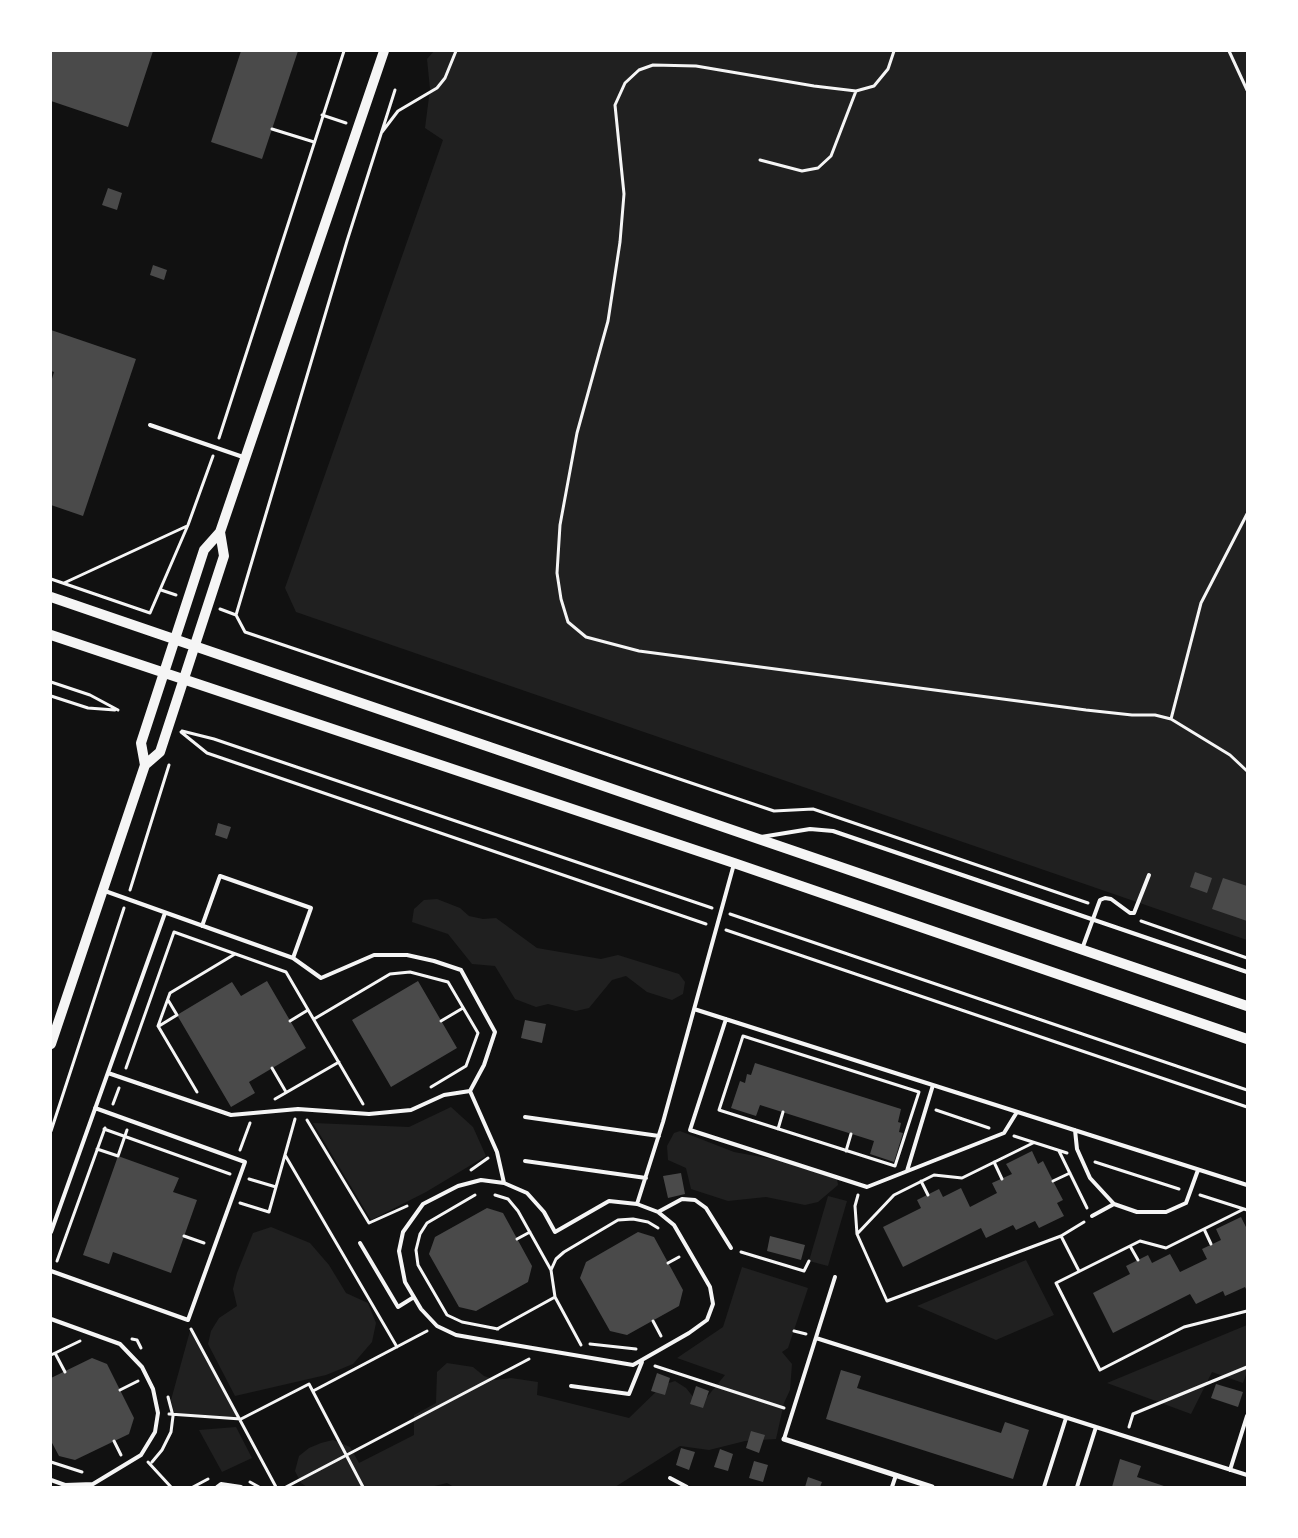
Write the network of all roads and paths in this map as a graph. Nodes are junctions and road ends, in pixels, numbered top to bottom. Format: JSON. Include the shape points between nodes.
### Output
{"nodes":[{"id":1,"x":344,"y":51,"type":"edge"},
{"id":2,"x":384,"y":51,"type":"edge"},
{"id":3,"x":456,"y":51,"type":"edge"},
{"id":4,"x":894,"y":51,"type":"edge"},
{"id":5,"x":1229,"y":51,"type":"edge"},
{"id":6,"x":395,"y":90,"type":"dead end"},
{"id":7,"x":1247,"y":90,"type":"edge"},
{"id":8,"x":856,"y":91,"type":"junction"},
{"id":9,"x":272,"y":129,"type":"dead end"},
{"id":10,"x":380,"y":135,"type":"junction"},
{"id":11,"x":314,"y":142,"type":"junction"},
{"id":12,"x":760,"y":160,"type":"dead end"},
{"id":13,"x":150,"y":425,"type":"dead end"},
{"id":14,"x":216,"y":447,"type":"junction"},
{"id":15,"x":246,"y":457,"type":"junction"},
{"id":16,"x":1247,"y":514,"type":"edge"},
{"id":17,"x":188,"y":525,"type":"junction"},
{"id":18,"x":220,"y":532,"type":"junction"},
{"id":19,"x":51,"y":579,"type":"edge"},
{"id":20,"x":63,"y":583,"type":"junction"},
{"id":21,"x":51,"y":597,"type":"edge"},
{"id":22,"x":51,"y":635,"type":"edge"},
{"id":23,"x":175,"y":639,"type":"junction"},
{"id":24,"x":194,"y":646,"type":"junction"},
{"id":25,"x":164,"y":673,"type":"junction"},
{"id":26,"x":183,"y":679,"type":"junction"},
{"id":27,"x":51,"y":682,"type":"edge"},
{"id":28,"x":51,"y":696,"type":"edge"},
{"id":29,"x":1171,"y":719,"type":"junction"},
{"id":30,"x":176,"y":740,"type":"dead end"},
{"id":31,"x":207,"y":753,"type":"dead end"},
{"id":32,"x":171,"y":759,"type":"dead end"},
{"id":33,"x":145,"y":765,"type":"junction"},
{"id":34,"x":1247,"y":772,"type":"edge"},
{"id":35,"x":755,"y":838,"type":"junction"},
{"id":36,"x":734,"y":862,"type":"junction"},
{"id":37,"x":1149,"y":875,"type":"dead end"},
{"id":38,"x":102,"y":890,"type":"junction"},
{"id":39,"x":127,"y":900,"type":"junction"},
{"id":40,"x":1097,"y":906,"type":"junction"},
{"id":41,"x":164,"y":913,"type":"junction"},
{"id":42,"x":1092,"y":919,"type":"junction"},
{"id":43,"x":1134,"y":919,"type":"dead end"},
{"id":44,"x":202,"y":926,"type":"junction"},
{"id":45,"x":160,"y":927,"type":"junction"},
{"id":46,"x":1082,"y":949,"type":"junction"},
{"id":47,"x":236,"y":954,"type":"junction"},
{"id":48,"x":294,"y":958,"type":"junction"},
{"id":49,"x":1247,"y":958,"type":"edge"},
{"id":50,"x":1247,"y":972,"type":"edge"},
{"id":51,"x":168,"y":1000,"type":"junction"},
{"id":52,"x":1247,"y":1006,"type":"edge"},
{"id":53,"x":463,"y":1008,"type":"junction"},
{"id":54,"x":694,"y":1008,"type":"junction"},
{"id":55,"x":308,"y":1010,"type":"junction"},
{"id":56,"x":314,"y":1019,"type":"junction"},
{"id":57,"x":726,"y":1019,"type":"junction"},
{"id":58,"x":290,"y":1021,"type":"dead end"},
{"id":59,"x":441,"y":1021,"type":"dead end"},
{"id":60,"x":158,"y":1026,"type":"junction"},
{"id":61,"x":54,"y":1028,"type":"edge"},
{"id":62,"x":1247,"y":1039,"type":"edge"},
{"id":63,"x":51,"y":1044,"type":"edge"},
{"id":64,"x":339,"y":1062,"type":"junction"},
{"id":65,"x":272,"y":1068,"type":"dead end"},
{"id":66,"x":108,"y":1073,"type":"junction"},
{"id":67,"x":933,"y":1085,"type":"junction"},
{"id":68,"x":426,"y":1090,"type":"dead end"},
{"id":69,"x":470,"y":1091,"type":"junction"},
{"id":70,"x":286,"y":1092,"type":"junction"},
{"id":71,"x":915,"y":1103,"type":"junction"},
{"id":72,"x":205,"y":1106,"type":"junction"},
{"id":73,"x":927,"y":1107,"type":"junction"},
{"id":74,"x":95,"y":1108,"type":"junction"},
{"id":75,"x":298,"y":1109,"type":"junction"},
{"id":76,"x":254,"y":1112,"type":"junction"},
{"id":77,"x":783,"y":1112,"type":"dead end"},
{"id":78,"x":1017,"y":1112,"type":"junction"},
{"id":79,"x":369,"y":1114,"type":"junction"},
{"id":80,"x":525,"y":1117,"type":"dead end"},
{"id":81,"x":307,"y":1119,"type":"dead end"},
{"id":82,"x":131,"y":1121,"type":"junction"},
{"id":83,"x":104,"y":1129,"type":"dead end"},
{"id":84,"x":778,"y":1129,"type":"junction"},
{"id":85,"x":1075,"y":1130,"type":"junction"},
{"id":86,"x":51,"y":1131,"type":"edge"},
{"id":87,"x":1004,"y":1132,"type":"junction"},
{"id":88,"x":852,"y":1134,"type":"dead end"},
{"id":89,"x":125,"y":1136,"type":"junction"},
{"id":90,"x":659,"y":1136,"type":"junction"},
{"id":91,"x":1033,"y":1142,"type":"junction"},
{"id":92,"x":98,"y":1149,"type":"dead end"},
{"id":93,"x":846,"y":1151,"type":"junction"},
{"id":94,"x":1059,"y":1151,"type":"junction"},
{"id":95,"x":285,"y":1155,"type":"junction"},
{"id":96,"x":1081,"y":1158,"type":"junction"},
{"id":97,"x":237,"y":1159,"type":"junction"},
{"id":98,"x":525,"y":1161,"type":"dead end"},
{"id":99,"x":994,"y":1162,"type":"junction"},
{"id":100,"x":1198,"y":1170,"type":"junction"},
{"id":101,"x":907,"y":1171,"type":"junction"},
{"id":102,"x":1070,"y":1173,"type":"junction"},
{"id":103,"x":232,"y":1174,"type":"junction"},
{"id":104,"x":239,"y":1177,"type":"junction"},
{"id":105,"x":646,"y":1178,"type":"junction"},
{"id":106,"x":1002,"y":1178,"type":"dead end"},
{"id":107,"x":921,"y":1181,"type":"junction"},
{"id":108,"x":1053,"y":1181,"type":"dead end"},
{"id":109,"x":229,"y":1182,"type":"dead end"},
{"id":110,"x":504,"y":1183,"type":"junction"},
{"id":111,"x":861,"y":1185,"type":"junction"},
{"id":112,"x":1247,"y":1185,"type":"edge"},
{"id":113,"x":276,"y":1187,"type":"junction"},
{"id":114,"x":1191,"y":1192,"type":"junction"},
{"id":115,"x":478,"y":1193,"type":"dead end"},
{"id":116,"x":490,"y":1193,"type":"dead end"},
{"id":117,"x":928,"y":1195,"type":"dead end"},
{"id":118,"x":231,"y":1201,"type":"junction"},
{"id":119,"x":637,"y":1204,"type":"junction"},
{"id":120,"x":1114,"y":1204,"type":"junction"},
{"id":121,"x":1246,"y":1209,"type":"edge"},
{"id":122,"x":658,"y":1212,"type":"junction"},
{"id":123,"x":1092,"y":1216,"type":"junction"},
{"id":124,"x":369,"y":1223,"type":"dead end"},
{"id":125,"x":1204,"y":1229,"type":"junction"},
{"id":126,"x":51,"y":1232,"type":"edge"},
{"id":127,"x":530,"y":1232,"type":"junction"},
{"id":128,"x":665,"y":1232,"type":"dead end"},
{"id":129,"x":857,"y":1234,"type":"junction"},
{"id":130,"x":210,"y":1235,"type":"dead end"},
{"id":131,"x":184,"y":1236,"type":"dead end"},
{"id":132,"x":1061,"y":1236,"type":"junction"},
{"id":133,"x":517,"y":1239,"type":"dead end"},
{"id":134,"x":360,"y":1242,"type":"dead end"},
{"id":135,"x":1211,"y":1244,"type":"dead end"},
{"id":136,"x":1130,"y":1246,"type":"junction"},
{"id":137,"x":731,"y":1248,"type":"joint"},
{"id":138,"x":679,"y":1257,"type":"dead end"},
{"id":139,"x":1138,"y":1260,"type":"dead end"},
{"id":140,"x":58,"y":1261,"type":"dead end"},
{"id":141,"x":808,"y":1261,"type":"dead end"},
{"id":142,"x":668,"y":1263,"type":"dead end"},
{"id":143,"x":67,"y":1264,"type":"dead end"},
{"id":144,"x":551,"y":1270,"type":"junction"},
{"id":145,"x":51,"y":1271,"type":"edge"},
{"id":146,"x":1079,"y":1271,"type":"junction"},
{"id":147,"x":835,"y":1277,"type":"dead end"},
{"id":148,"x":414,"y":1297,"type":"junction"},
{"id":149,"x":555,"y":1297,"type":"junction"},
{"id":150,"x":1247,"y":1311,"type":"edge"},
{"id":151,"x":51,"y":1319,"type":"edge"},
{"id":152,"x":653,"y":1320,"type":"dead end"},
{"id":153,"x":189,"y":1325,"type":"dead end"},
{"id":154,"x":437,"y":1326,"type":"junction"},
{"id":155,"x":498,"y":1328,"type":"junction"},
{"id":156,"x":669,"y":1333,"type":"dead end"},
{"id":157,"x":662,"y":1336,"type":"junction"},
{"id":158,"x":816,"y":1338,"type":"junction"},
{"id":159,"x":479,"y":1339,"type":"junction"},
{"id":160,"x":82,"y":1340,"type":"dead end"},
{"id":161,"x":654,"y":1341,"type":"dead end"},
{"id":162,"x":580,"y":1343,"type":"junction"},
{"id":163,"x":397,"y":1346,"type":"junction"},
{"id":164,"x":637,"y":1349,"type":"dead end"},
{"id":165,"x":546,"y":1350,"type":"junction"},
{"id":166,"x":53,"y":1354,"type":"edge"},
{"id":167,"x":588,"y":1357,"type":"junction"},
{"id":168,"x":642,"y":1362,"type":"junction"},
{"id":169,"x":1247,"y":1367,"type":"edge"},
{"id":170,"x":65,"y":1372,"type":"dead end"},
{"id":171,"x":136,"y":1374,"type":"dead end"},
{"id":172,"x":139,"y":1381,"type":"junction"},
{"id":173,"x":571,"y":1386,"type":"dead end"},
{"id":174,"x":143,"y":1389,"type":"dead end"},
{"id":175,"x":120,"y":1390,"type":"dead end"},
{"id":176,"x":313,"y":1391,"type":"junction"},
{"id":177,"x":793,"y":1411,"type":"junction"},
{"id":178,"x":158,"y":1413,"type":"junction"},
{"id":179,"x":1133,"y":1414,"type":"dead end"},
{"id":180,"x":1247,"y":1416,"type":"edge"},
{"id":181,"x":1066,"y":1418,"type":"junction"},
{"id":182,"x":241,"y":1420,"type":"junction"},
{"id":183,"x":1096,"y":1427,"type":"junction"},
{"id":184,"x":784,"y":1439,"type":"joint"},
{"id":185,"x":114,"y":1441,"type":"dead end"},
{"id":186,"x":142,"y":1454,"type":"junction"},
{"id":187,"x":346,"y":1455,"type":"junction"},
{"id":188,"x":121,"y":1456,"type":"junction"},
{"id":189,"x":113,"y":1460,"type":"dead end"},
{"id":190,"x":51,"y":1462,"type":"edge"},
{"id":191,"x":1230,"y":1470,"type":"junction"},
{"id":192,"x":86,"y":1474,"type":"dead end"},
{"id":193,"x":896,"y":1475,"type":"junction"},
{"id":194,"x":1247,"y":1475,"type":"edge"},
{"id":195,"x":670,"y":1478,"type":"dead end"},
{"id":196,"x":51,"y":1480,"type":"edge"},
{"id":197,"x":171,"y":1487,"type":"edge"},
{"id":198,"x":217,"y":1487,"type":"edge"},
{"id":199,"x":241,"y":1487,"type":"edge"},
{"id":200,"x":276,"y":1487,"type":"edge"},
{"id":201,"x":286,"y":1487,"type":"edge"},
{"id":202,"x":362,"y":1487,"type":"edge"},
{"id":203,"x":687,"y":1487,"type":"edge"},
{"id":204,"x":892,"y":1487,"type":"edge"},
{"id":205,"x":932,"y":1487,"type":"edge"},
{"id":206,"x":1044,"y":1487,"type":"edge"},
{"id":207,"x":1078,"y":1487,"type":"edge"}],
"edges":[{"from":1,"to":11,"type":"path"},
{"from":2,"to":15,"type":"main road"},
{"from":3,"to":10,"type":"path","via":[[446,78],[437,88],[398,112]]},
{"from":4,"to":8,"type":"path","via":[[888,69],[874,86]]},
{"from":5,"to":7,"type":"path"},
{"from":6,"to":10,"type":"path"},
{"from":8,"to":12,"type":"path","via":[[830,156],[818,168],[802,171]]},
{"from":8,"to":29,"type":"path","via":[[696,66],[653,65],[639,70],[625,83],[615,105],[624,194],[619,250],[608,321],[578,433],[560,525],[557,573],[560,598],[568,622],[586,637],[639,651]]},
{"from":9,"to":11,"type":"path"},
{"from":10,"to":40,"type":"path","via":[[236,615],[245,632],[774,811],[812,809]]},
{"from":11,"to":14,"type":"path"},
{"from":13,"to":14,"type":"lane"},
{"from":14,"to":15,"type":"lane"},
{"from":14,"to":17,"type":"path"},
{"from":15,"to":18,"type":"main road"},
{"from":16,"to":29,"type":"path","via":[[1202,603]]},
{"from":17,"to":20,"type":"path"},
{"from":17,"to":20,"type":"path","via":[[150,614]]},
{"from":18,"to":23,"type":"main road","via":[[204,550]]},
{"from":18,"to":24,"type":"main road","via":[[224,556]]},
{"from":19,"to":20,"type":"path"},
{"from":21,"to":23,"type":"main road"},
{"from":22,"to":25,"type":"main road"},
{"from":23,"to":24,"type":"main road"},
{"from":23,"to":25,"type":"main road"},
{"from":24,"to":26,"type":"main road"},
{"from":24,"to":35,"type":"main road"},
{"from":25,"to":26,"type":"main road"},
{"from":25,"to":33,"type":"main road","via":[[141,743]]},
{"from":26,"to":33,"type":"main road","via":[[160,752]]},
{"from":26,"to":36,"type":"main road"},
{"from":27,"to":28,"type":"path","via":[[90,695],[118,710],[88,708]]},
{"from":29,"to":34,"type":"path","via":[[1230,755]]},
{"from":30,"to":31,"type":"path","via":[[180,731]]},
{"from":32,"to":39,"type":"path"},
{"from":33,"to":38,"type":"main road"},
{"from":35,"to":42,"type":"lane","via":[[810,829],[833,831]]},
{"from":35,"to":46,"type":"main road"},
{"from":36,"to":54,"type":"lane"},
{"from":36,"to":62,"type":"main road"},
{"from":37,"to":40,"type":"lane","via":[[1134,913],[1111,899],[1100,900]]},
{"from":38,"to":39,"type":"lane"},
{"from":38,"to":61,"type":"main road"},
{"from":39,"to":41,"type":"lane"},
{"from":39,"to":86,"type":"path"},
{"from":40,"to":42,"type":"lane"},
{"from":41,"to":44,"type":"lane"},
{"from":41,"to":45,"type":"lane"},
{"from":42,"to":46,"type":"lane"},
{"from":42,"to":50,"type":"lane"},
{"from":43,"to":49,"type":"path"},
{"from":44,"to":48,"type":"lane"},
{"from":44,"to":48,"type":"lane","via":[[220,876],[311,908]]},
{"from":45,"to":47,"type":"path"},
{"from":45,"to":66,"type":"lane"},
{"from":46,"to":52,"type":"main road"},
{"from":47,"to":51,"type":"path","via":[[170,993]]},
{"from":47,"to":55,"type":"path","via":[[286,972]]},
{"from":48,"to":69,"type":"lane","via":[[321,978],[374,955],[416,957],[461,970],[495,1032],[484,1065]]},
{"from":51,"to":60,"type":"path"},
{"from":51,"to":60,"type":"path","via":[[177,1015]]},
{"from":53,"to":56,"type":"path","via":[[448,982],[410,972],[390,974]]},
{"from":53,"to":59,"type":"path"},
{"from":53,"to":68,"type":"path","via":[[478,1033],[466,1066]]},
{"from":54,"to":57,"type":"lane"},
{"from":54,"to":90,"type":"lane"},
{"from":55,"to":56,"type":"path"},
{"from":55,"to":58,"type":"path"},
{"from":56,"to":64,"type":"path"},
{"from":57,"to":67,"type":"lane"},
{"from":57,"to":111,"type":"lane","via":[[690,1130]]},
{"from":60,"to":72,"type":"path"},
{"from":61,"to":63,"type":"main road"},
{"from":64,"to":70,"type":"path"},
{"from":64,"to":79,"type":"path"},
{"from":65,"to":70,"type":"path"},
{"from":66,"to":72,"type":"lane"},
{"from":66,"to":74,"type":"lane"},
{"from":67,"to":73,"type":"lane"},
{"from":67,"to":78,"type":"lane"},
{"from":69,"to":79,"type":"lane","via":[[444,1095],[411,1110]]},
{"from":69,"to":110,"type":"lane","via":[[497,1152]]},
{"from":70,"to":76,"type":"path"},
{"from":71,"to":73,"type":"path"},
{"from":71,"to":84,"type":"path","via":[[919,1092],[743,1036],[719,1110]]},
{"from":71,"to":93,"type":"path","via":[[895,1166]]},
{"from":72,"to":76,"type":"lane","via":[[232,1115]]},
{"from":73,"to":87,"type":"path"},
{"from":73,"to":101,"type":"lane"},
{"from":74,"to":82,"type":"lane"},
{"from":74,"to":126,"type":"lane"},
{"from":75,"to":76,"type":"lane"},
{"from":75,"to":79,"type":"lane"},
{"from":75,"to":95,"type":"path"},
{"from":76,"to":97,"type":"path"},
{"from":77,"to":84,"type":"path"},
{"from":78,"to":85,"type":"lane"},
{"from":78,"to":87,"type":"lane"},
{"from":80,"to":90,"type":"lane"},
{"from":81,"to":124,"type":"path"},
{"from":82,"to":89,"type":"path"},
{"from":82,"to":97,"type":"lane"},
{"from":83,"to":89,"type":"path"},
{"from":84,"to":93,"type":"path"},
{"from":85,"to":96,"type":"lane"},
{"from":85,"to":100,"type":"lane"},
{"from":87,"to":91,"type":"path"},
{"from":87,"to":101,"type":"lane"},
{"from":88,"to":93,"type":"path"},
{"from":89,"to":92,"type":"path","via":[[118,1156]]},
{"from":89,"to":103,"type":"path"},
{"from":90,"to":105,"type":"lane"},
{"from":91,"to":94,"type":"path"},
{"from":91,"to":99,"type":"path"},
{"from":94,"to":96,"type":"path"},
{"from":94,"to":102,"type":"path"},
{"from":95,"to":113,"type":"path"},
{"from":95,"to":163,"type":"path"},
{"from":96,"to":114,"type":"path"},
{"from":96,"to":120,"type":"lane","via":[[1090,1178]]},
{"from":97,"to":103,"type":"path"},
{"from":97,"to":104,"type":"lane","via":[[244,1162]]},
{"from":98,"to":105,"type":"lane"},
{"from":99,"to":106,"type":"path"},
{"from":99,"to":107,"type":"path","via":[[962,1178],[934,1175]]},
{"from":100,"to":112,"type":"lane"},
{"from":100,"to":114,"type":"lane"},
{"from":101,"to":111,"type":"lane","via":[[868,1187]]},
{"from":102,"to":108,"type":"path"},
{"from":102,"to":123,"type":"path"},
{"from":103,"to":109,"type":"path"},
{"from":104,"to":113,"type":"path"},
{"from":104,"to":118,"type":"lane"},
{"from":105,"to":119,"type":"lane"},
{"from":107,"to":117,"type":"path"},
{"from":107,"to":129,"type":"path","via":[[894,1195]]},
{"from":110,"to":119,"type":"lane","via":[[527,1193],[544,1212],[555,1232],[609,1201]]},
{"from":110,"to":148,"type":"lane","via":[[481,1180],[458,1186],[423,1204],[413,1216],[403,1232],[400,1251],[405,1282]]},
{"from":111,"to":129,"type":"path","via":[[855,1206]]},
{"from":113,"to":118,"type":"path","via":[[270,1212]]},
{"from":114,"to":120,"type":"lane","via":[[1186,1204],[1166,1212],[1137,1212]]},
{"from":114,"to":121,"type":"path"},
{"from":115,"to":155,"type":"path","via":[[427,1223],[416,1250],[418,1265],[447,1315],[462,1322]]},
{"from":116,"to":127,"type":"path","via":[[508,1199]]},
{"from":118,"to":145,"type":"lane","via":[[188,1320]]},
{"from":119,"to":122,"type":"lane"},
{"from":120,"to":123,"type":"lane"},
{"from":121,"to":125,"type":"path"},
{"from":122,"to":137,"type":"lane","via":[[682,1199],[695,1200],[706,1208]]},
{"from":122,"to":168,"type":"lane","via":[[674,1225],[710,1287],[713,1304],[707,1320]]},
{"from":123,"to":132,"type":"path"},
{"from":125,"to":135,"type":"path"},
{"from":125,"to":136,"type":"path","via":[[1166,1248],[1140,1241]]},
{"from":127,"to":133,"type":"path"},
{"from":127,"to":144,"type":"path"},
{"from":128,"to":144,"type":"path","via":[[648,1222],[618,1220],[564,1252]]},
{"from":129,"to":132,"type":"path","via":[[887,1301]]},
{"from":130,"to":131,"type":"path","via":[[206,1244]]},
{"from":132,"to":146,"type":"path"},
{"from":134,"to":148,"type":"lane","via":[[398,1307]]},
{"from":136,"to":139,"type":"path"},
{"from":136,"to":146,"type":"path"},
{"from":137,"to":141,"type":"path","via":[[804,1271]]},
{"from":138,"to":142,"type":"path"},
{"from":140,"to":143,"type":"path"},
{"from":144,"to":149,"type":"path"},
{"from":146,"to":150,"type":"path","via":[[1056,1282],[1100,1370],[1184,1327]]},
{"from":147,"to":158,"type":"lane"},
{"from":148,"to":154,"type":"lane"},
{"from":149,"to":155,"type":"path"},
{"from":149,"to":162,"type":"path"},
{"from":151,"to":178,"type":"lane","via":[[120,1344],[142,1367],[153,1389]]},
{"from":152,"to":157,"type":"path"},
{"from":153,"to":182,"type":"path"},
{"from":154,"to":159,"type":"lane","via":[[456,1335]]},
{"from":154,"to":163,"type":"path"},
{"from":155,"to":159,"type":"path"},
{"from":156,"to":157,"type":"path"},
{"from":157,"to":161,"type":"path"},
{"from":158,"to":177,"type":"lane"},
{"from":158,"to":181,"type":"lane"},
{"from":159,"to":165,"type":"lane"},
{"from":160,"to":166,"type":"path"},
{"from":162,"to":164,"type":"path"},
{"from":162,"to":167,"type":"path"},
{"from":163,"to":176,"type":"path"},
{"from":165,"to":167,"type":"lane"},
{"from":165,"to":187,"type":"path"},
{"from":166,"to":170,"type":"path"},
{"from":167,"to":168,"type":"lane","via":[[633,1365]]},
{"from":168,"to":173,"type":"lane","via":[[629,1394]]},
{"from":168,"to":177,"type":"path"},
{"from":169,"to":179,"type":"path"},
{"from":171,"to":172,"type":"path"},
{"from":172,"to":174,"type":"path"},
{"from":172,"to":175,"type":"path"},
{"from":176,"to":182,"type":"path","via":[[308,1384]]},
{"from":176,"to":187,"type":"path"},
{"from":177,"to":184,"type":"lane"},
{"from":178,"to":182,"type":"path"},
{"from":178,"to":186,"type":"lane","via":[[154,1432]]},
{"from":180,"to":191,"type":"lane"},
{"from":181,"to":183,"type":"lane"},
{"from":181,"to":206,"type":"lane"},
{"from":182,"to":200,"type":"path"},
{"from":183,"to":191,"type":"lane"},
{"from":183,"to":207,"type":"lane"},
{"from":184,"to":193,"type":"street"},
{"from":185,"to":188,"type":"path"},
{"from":186,"to":188,"type":"path","via":[[136,1449]]},
{"from":186,"to":196,"type":"lane","via":[[93,1484],[65,1485]]},
{"from":186,"to":197,"type":"path"},
{"from":187,"to":201,"type":"path"},
{"from":187,"to":202,"type":"path"},
{"from":188,"to":189,"type":"path"},
{"from":190,"to":192,"type":"path"},
{"from":191,"to":194,"type":"lane"},
{"from":193,"to":204,"type":"lane"},
{"from":193,"to":205,"type":"street"},
{"from":195,"to":203,"type":"lane"},
{"from":198,"to":199,"type":"lane","via":[[222,1484]]}]}
